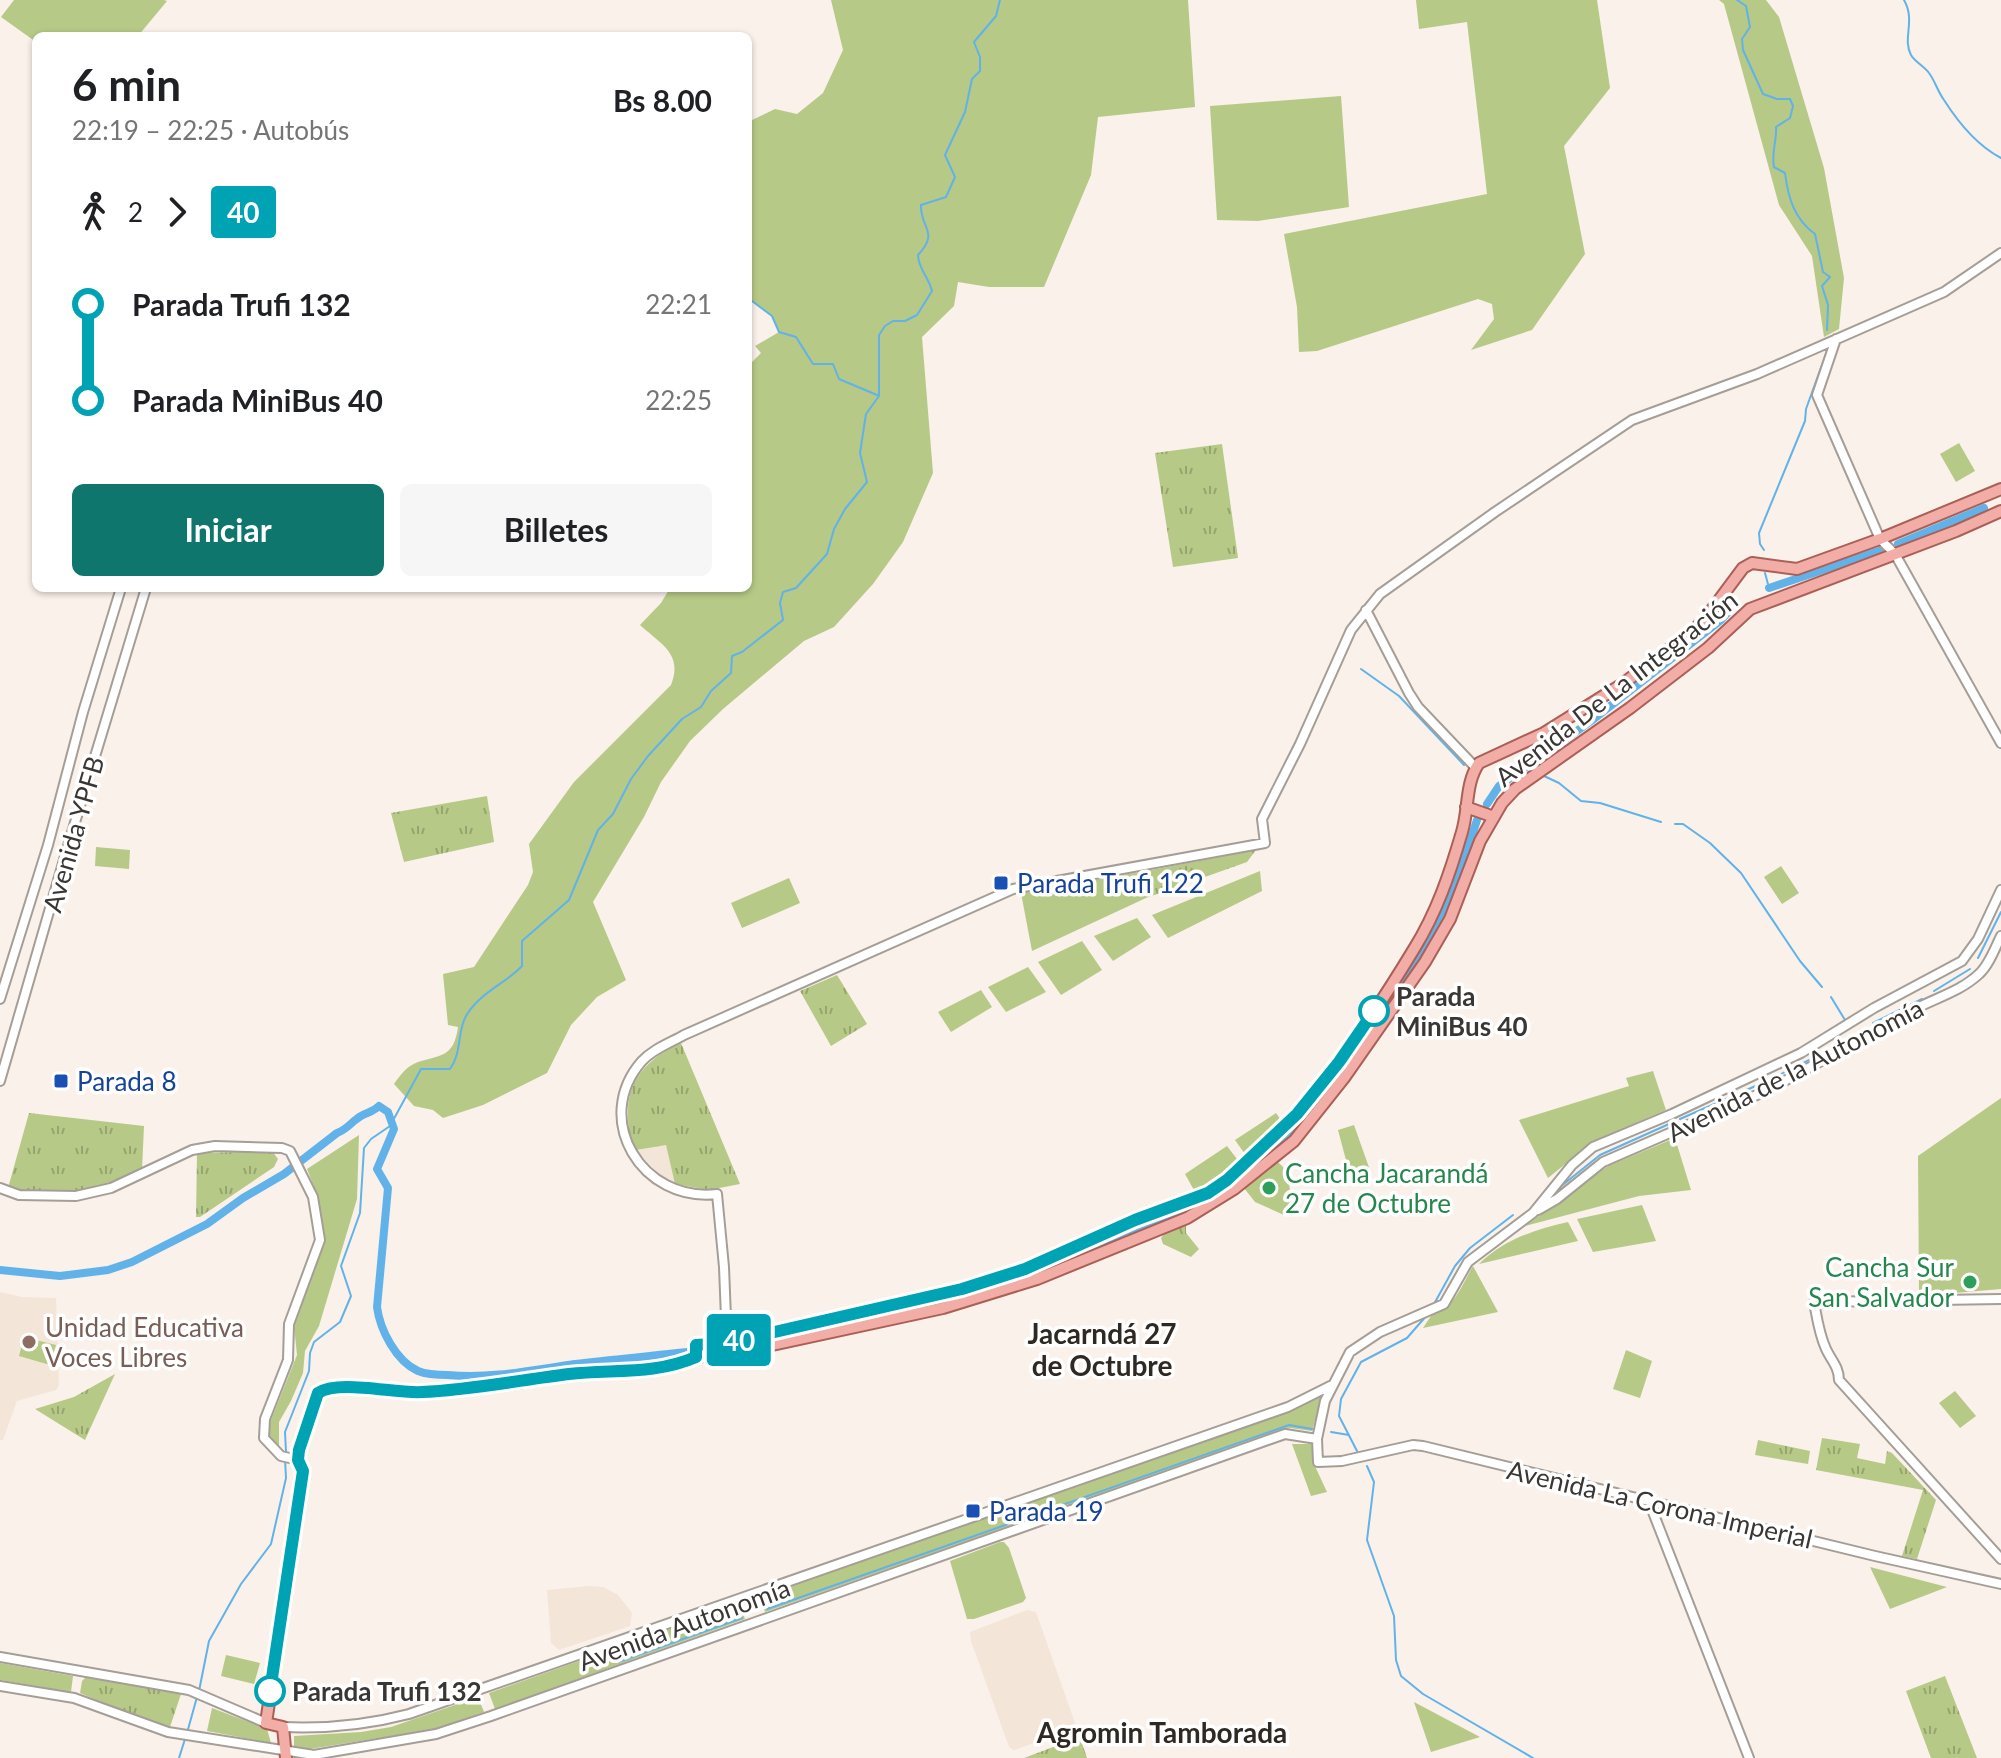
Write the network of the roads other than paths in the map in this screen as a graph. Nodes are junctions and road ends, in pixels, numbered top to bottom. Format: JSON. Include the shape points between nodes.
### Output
{"nodes":[{"id":1,"x":2001,"y":253,"type":"edge"},
{"id":2,"x":1836,"y":339,"type":"junction"},
{"id":3,"x":2001,"y":489,"type":"edge"},
{"id":4,"x":2001,"y":511,"type":"edge"},
{"id":5,"x":1880,"y":539,"type":"junction"},
{"id":6,"x":1895,"y":554,"type":"junction"},
{"id":7,"x":120,"y":592,"type":"edge"},
{"id":8,"x":145,"y":592,"type":"edge"},
{"id":9,"x":1366,"y":610,"type":"junction"},
{"id":10,"x":2001,"y":743,"type":"edge"},
{"id":11,"x":1476,"y":768,"type":"junction"},
{"id":12,"x":1466,"y":807,"type":"junction"},
{"id":13,"x":1494,"y":817,"type":"junction"},
{"id":14,"x":2001,"y":890,"type":"edge"},
{"id":15,"x":2001,"y":936,"type":"edge"},
{"id":16,"x":0,"y":999,"type":"edge"},
{"id":17,"x":0,"y":1081,"type":"edge"},
{"id":18,"x":0,"y":1188,"type":"edge"},
{"id":19,"x":1533,"y":1213,"type":"junction"},
{"id":20,"x":2001,"y":1299,"type":"edge"},
{"id":21,"x":727,"y":1343,"type":"junction"},
{"id":22,"x":696,"y":1351,"type":"junction"},
{"id":23,"x":1330,"y":1385,"type":"junction"},
{"id":24,"x":1317,"y":1439,"type":"junction"},
{"id":25,"x":290,"y":1458,"type":"junction"},
{"id":26,"x":1649,"y":1502,"type":"junction"},
{"id":27,"x":2001,"y":1559,"type":"edge"},
{"id":28,"x":2001,"y":1584,"type":"edge"},
{"id":29,"x":0,"y":1657,"type":"edge"},
{"id":30,"x":0,"y":1686,"type":"edge"},
{"id":31,"x":266,"y":1723,"type":"junction"},
{"id":32,"x":283,"y":1727,"type":"junction"},
{"id":33,"x":286,"y":1755,"type":"edge"},
{"id":34,"x":1749,"y":1758,"type":"edge"}],
"edges":[{"from":1,"to":2,"type":"street","via":[[1944,292]]},
{"from":2,"to":5,"type":"street","via":[[1817,395]]},
{"from":2,"to":9,"type":"street","via":[[1632,420],[1417,567]]},
{"from":3,"to":5,"type":"main road","name":"Avenida De La Integración"},
{"from":4,"to":6,"type":"main road"},
{"from":5,"to":6,"type":"street"},
{"from":5,"to":11,"type":"main road","name":"Avenida De La Integración","via":[[1797,569],[1752,563],[1743,568],[1692,632],[1621,685]]},
{"from":6,"to":10,"type":"street"},
{"from":6,"to":13,"type":"main road","name":"Avenida De La Integración","via":[[1750,609],[1630,708],[1515,789]]},
{"from":7,"to":16,"type":"street","name":"Avenida YPFB"},
{"from":8,"to":17,"type":"street","name":"Avenida YPFB"},
{"from":9,"to":11,"type":"street","via":[[1418,707]]},
{"from":9,"to":21,"type":"street","via":[[1351,630],[1262,819],[1265,843],[1013,889],[698,1029],[643,1060],[624,1099],[625,1138],[643,1169],[664,1186],[688,1194],[717,1194]]},
{"from":11,"to":12,"type":"main road","name":"Avenida De La Integración"},
{"from":12,"to":13,"type":"main road"},
{"from":12,"to":21,"type":"main road","name":"Avenida De La Integración","via":[[1442,895],[1413,951],[1306,1104],[1227,1180],[1208,1193],[1025,1269],[949,1293]]},
{"from":13,"to":22,"type":"main road","name":"Avenida De La Integración","via":[[1450,919],[1382,1025],[1294,1141],[1234,1189],[1144,1237],[970,1301],[758,1348]]},
{"from":14,"to":19,"type":"street","name":"Avenida de la Autonomía","via":[[1962,961],[1801,1053],[1593,1147]]},
{"from":15,"to":19,"type":"street","name":"Avenida de la Autonomía","via":[[1981,973],[1894,1027],[1766,1091],[1603,1162]]},
{"from":18,"to":25,"type":"street","via":[[37,1197],[91,1194],[192,1150],[215,1146],[290,1151],[313,1197],[320,1240],[289,1324],[288,1360],[265,1419],[264,1438]]},
{"from":19,"to":23,"type":"street","via":[[1468,1262],[1444,1304],[1380,1332],[1350,1352]]},
{"from":20,"to":27,"type":"street","via":[[1814,1302],[1839,1380]]},
{"from":21,"to":22,"type":"main road","name":"Avenida De La Integración"},
{"from":22,"to":25,"type":"main road","name":"Avenida De La Integración","via":[[649,1371],[567,1374],[419,1393],[324,1389]]},
{"from":23,"to":24,"type":"street"},
{"from":23,"to":32,"type":"street","name":"Avenida Autonomía","via":[[1288,1407],[409,1714],[328,1728]]},
{"from":24,"to":26,"type":"street","name":"Avenida La Corona Imperial","via":[[1318,1462],[1413,1445]]},
{"from":24,"to":33,"type":"street","name":"Avenida Autonomía","via":[[1285,1434],[436,1734]]},
{"from":25,"to":31,"type":"main road","via":[[303,1471]]},
{"from":26,"to":28,"type":"street","name":"Avenida La Corona Imperial"},
{"from":26,"to":34,"type":"street"},
{"from":29,"to":31,"type":"street","name":"Avenida Autonomía","via":[[189,1690]]},
{"from":30,"to":33,"type":"street","name":"Avenida Autonomía","via":[[74,1698],[168,1732]]},
{"from":31,"to":32,"type":"main road","name":"Avenida Autonomía"},
{"from":32,"to":33,"type":"main road"}]}
